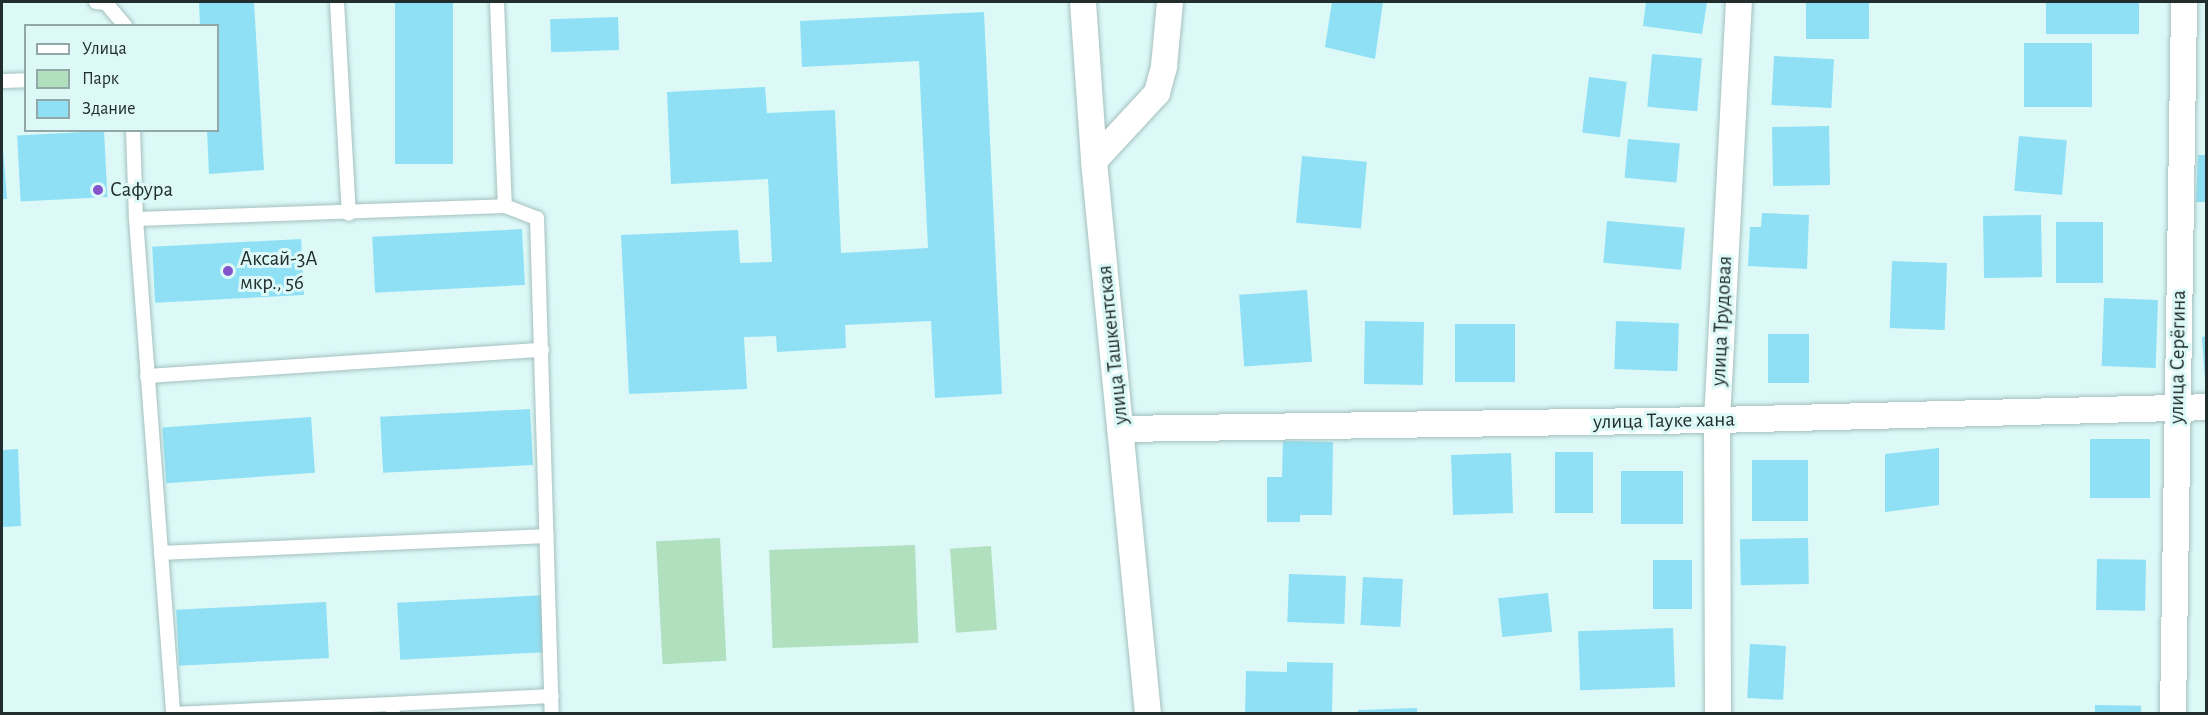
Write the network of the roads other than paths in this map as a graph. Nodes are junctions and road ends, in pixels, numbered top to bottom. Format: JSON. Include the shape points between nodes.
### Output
{"nodes":[{"id":1,"x":96,"y":2,"type":"edge"},
{"id":2,"x":337,"y":2,"type":"edge"},
{"id":3,"x":497,"y":2,"type":"edge"},
{"id":4,"x":1083,"y":2,"type":"edge"},
{"id":5,"x":1170,"y":2,"type":"edge"},
{"id":6,"x":1739,"y":2,"type":"edge"},
{"id":7,"x":2184,"y":2,"type":"edge"},
{"id":8,"x":122,"y":24,"type":"edge"},
{"id":9,"x":24,"y":80,"type":"edge"},
{"id":10,"x":2,"y":81,"type":"edge"},
{"id":11,"x":133,"y":132,"type":"edge"},
{"id":12,"x":1094,"y":161,"type":"junction"},
{"id":13,"x":505,"y":206,"type":"junction"},
{"id":14,"x":349,"y":214,"type":"junction"},
{"id":15,"x":136,"y":219,"type":"junction"},
{"id":16,"x":542,"y":350,"type":"junction"},
{"id":17,"x":147,"y":376,"type":"junction"},
{"id":18,"x":2177,"y":407,"type":"junction"},
{"id":19,"x":2206,"y":407,"type":"edge"},
{"id":20,"x":1717,"y":420,"type":"junction"},
{"id":21,"x":1121,"y":429,"type":"junction"},
{"id":22,"x":547,"y":536,"type":"junction"},
{"id":23,"x":161,"y":553,"type":"junction"},
{"id":24,"x":552,"y":696,"type":"junction"},
{"id":25,"x":392,"y":709,"type":"edge"},
{"id":26,"x":173,"y":713,"type":"edge"},
{"id":27,"x":552,"y":714,"type":"edge"},
{"id":28,"x":1148,"y":714,"type":"edge"},
{"id":29,"x":1718,"y":714,"type":"edge"},
{"id":30,"x":2173,"y":714,"type":"edge"}],
"edges":[{"from":1,"to":8,"type":"lane","via":[[106,3]]},
{"from":2,"to":14,"type":"lane"},
{"from":3,"to":13,"type":"lane"},
{"from":4,"to":12,"type":"street","name":"улица Ташкентская"},
{"from":5,"to":12,"type":"street","via":[[1157,93]]},
{"from":6,"to":20,"type":"street","name":"улица Трудовая"},
{"from":7,"to":18,"type":"street","name":"улица Серёгина"},
{"from":9,"to":10,"type":"lane"},
{"from":11,"to":15,"type":"lane"},
{"from":12,"to":21,"type":"street","name":"улица Ташкентская"},
{"from":13,"to":14,"type":"lane"},
{"from":13,"to":16,"type":"lane","via":[[537,218]]},
{"from":14,"to":15,"type":"lane"},
{"from":15,"to":17,"type":"lane"},
{"from":16,"to":17,"type":"lane"},
{"from":16,"to":22,"type":"lane"},
{"from":17,"to":23,"type":"lane"},
{"from":18,"to":19,"type":"street","name":"улица Тауке хана"},
{"from":18,"to":20,"type":"street","name":"улица Тауке хана"},
{"from":18,"to":30,"type":"street","name":"улица Серёгина"},
{"from":20,"to":21,"type":"street","name":"улица Тауке хана"},
{"from":20,"to":29,"type":"street","name":"улица Трудовая"},
{"from":21,"to":28,"type":"street","name":"улица Ташкентская"},
{"from":22,"to":23,"type":"lane"},
{"from":22,"to":24,"type":"lane"},
{"from":23,"to":26,"type":"lane"},
{"from":24,"to":25,"type":"lane"},
{"from":24,"to":27,"type":"lane"},
{"from":25,"to":26,"type":"lane"}]}
